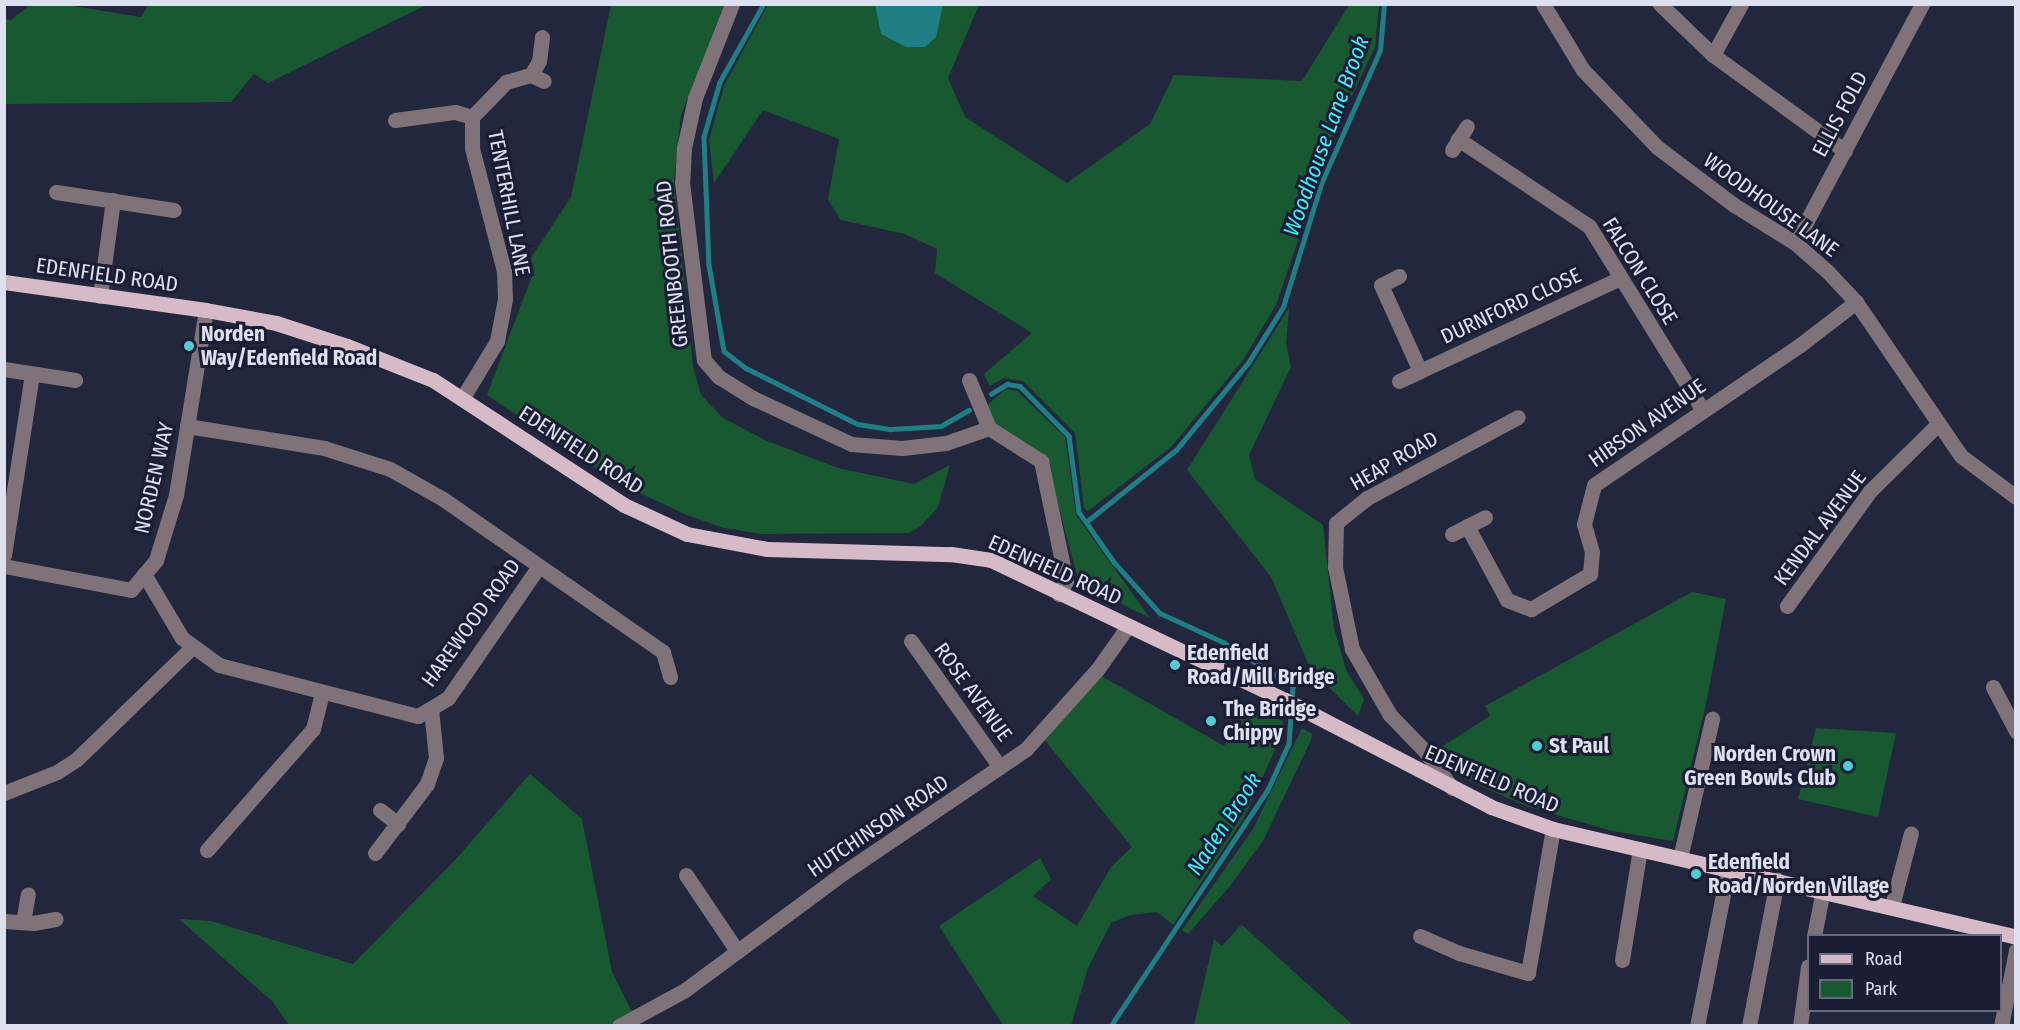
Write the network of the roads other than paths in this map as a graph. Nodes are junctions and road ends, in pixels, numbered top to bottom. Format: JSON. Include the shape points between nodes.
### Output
{"nodes":[{"id":1,"x":732,"y":4,"type":"edge"},
{"id":2,"x":1543,"y":4,"type":"edge"},
{"id":3,"x":1660,"y":4,"type":"edge"},
{"id":4,"x":1741,"y":4,"type":"edge"},
{"id":5,"x":1922,"y":4,"type":"edge"},
{"id":6,"x":542,"y":38,"type":"dead end"},
{"id":7,"x":1713,"y":55,"type":"junction"},
{"id":8,"x":472,"y":117,"type":"junction"},
{"id":9,"x":395,"y":120,"type":"dead end"},
{"id":10,"x":1459,"y":138,"type":"dead end"},
{"id":11,"x":1845,"y":151,"type":"junction"},
{"id":12,"x":56,"y":192,"type":"dead end"},
{"id":13,"x":113,"y":200,"type":"junction"},
{"id":14,"x":174,"y":210,"type":"dead end"},
{"id":15,"x":1795,"y":243,"type":"junction"},
{"id":16,"x":1399,"y":276,"type":"dead end"},
{"id":17,"x":1620,"y":278,"type":"junction"},
{"id":18,"x":4,"y":282,"type":"edge"},
{"id":19,"x":100,"y":296,"type":"junction"},
{"id":20,"x":1856,"y":302,"type":"junction"},
{"id":21,"x":206,"y":310,"type":"junction"},
{"id":22,"x":4,"y":369,"type":"edge"},
{"id":23,"x":1420,"y":371,"type":"junction"},
{"id":24,"x":32,"y":374,"type":"junction"},
{"id":25,"x":75,"y":380,"type":"dead end"},
{"id":26,"x":969,"y":380,"type":"dead end"},
{"id":27,"x":1399,"y":381,"type":"dead end"},
{"id":28,"x":463,"y":397,"type":"junction"},
{"id":29,"x":1702,"y":409,"type":"junction"},
{"id":30,"x":1518,"y":417,"type":"dead end"},
{"id":31,"x":1938,"y":424,"type":"junction"},
{"id":32,"x":188,"y":426,"type":"junction"},
{"id":33,"x":989,"y":428,"type":"junction"},
{"id":34,"x":2016,"y":497,"type":"edge"},
{"id":35,"x":1485,"y":517,"type":"dead end"},
{"id":36,"x":1467,"y":526,"type":"junction"},
{"id":37,"x":1452,"y":534,"type":"dead end"},
{"id":38,"x":4,"y":555,"type":"edge"},
{"id":39,"x":4,"y":566,"type":"edge"},
{"id":40,"x":539,"y":566,"type":"junction"},
{"id":41,"x":144,"y":574,"type":"junction"},
{"id":42,"x":1059,"y":594,"type":"junction"},
{"id":43,"x":1787,"y":606,"type":"dead end"},
{"id":44,"x":1128,"y":626,"type":"junction"},
{"id":45,"x":910,"y":641,"type":"dead end"},
{"id":46,"x":192,"y":647,"type":"junction"},
{"id":47,"x":670,"y":677,"type":"dead end"},
{"id":48,"x":1993,"y":687,"type":"dead end"},
{"id":49,"x":322,"y":693,"type":"junction"},
{"id":50,"x":431,"y":709,"type":"junction"},
{"id":51,"x":1712,"y":719,"type":"dead end"},
{"id":52,"x":2016,"y":731,"type":"edge"},
{"id":53,"x":1000,"y":767,"type":"junction"},
{"id":54,"x":1452,"y":788,"type":"junction"},
{"id":55,"x":4,"y":793,"type":"edge"},
{"id":56,"x":380,"y":810,"type":"dead end"},
{"id":57,"x":398,"y":824,"type":"junction"},
{"id":58,"x":1553,"y":829,"type":"junction"},
{"id":59,"x":1911,"y":833,"type":"dead end"},
{"id":60,"x":1640,"y":849,"type":"junction"},
{"id":61,"x":207,"y":850,"type":"dead end"},
{"id":62,"x":375,"y":853,"type":"dead end"},
{"id":63,"x":1680,"y":858,"type":"junction"},
{"id":64,"x":1728,"y":869,"type":"junction"},
{"id":65,"x":686,"y":875,"type":"dead end"},
{"id":66,"x":1777,"y":880,"type":"junction"},
{"id":67,"x":1823,"y":890,"type":"junction"},
{"id":68,"x":27,"y":894,"type":"dead end"},
{"id":69,"x":1892,"y":906,"type":"junction"},
{"id":70,"x":56,"y":919,"type":"dead end"},
{"id":71,"x":4,"y":921,"type":"edge"},
{"id":72,"x":23,"y":922,"type":"junction"},
{"id":73,"x":1814,"y":934,"type":"edge"},
{"id":74,"x":1420,"y":936,"type":"dead end"},
{"id":75,"x":2016,"y":937,"type":"edge"},
{"id":76,"x":2016,"y":950,"type":"edge"},
{"id":77,"x":737,"y":951,"type":"junction"},
{"id":78,"x":1622,"y":960,"type":"dead end"},
{"id":79,"x":1807,"y":975,"type":"edge"},
{"id":80,"x":2003,"y":1006,"type":"edge"},
{"id":81,"x":619,"y":1026,"type":"edge"},
{"id":82,"x":1697,"y":1026,"type":"edge"},
{"id":83,"x":1749,"y":1026,"type":"edge"},
{"id":84,"x":1800,"y":1026,"type":"edge"},
{"id":85,"x":2001,"y":1026,"type":"edge"}],
"edges":[{"from":1,"to":33,"type":"street","name":"GREENBOOTH ROAD","via":[[695,98],[684,148],[682,182],[704,360],[719,377],[753,398],[851,444],[902,448],[946,443]]},
{"from":2,"to":15,"type":"street","name":"WOODHOUSE LANE","via":[[1583,70],[1657,147],[1734,205]]},
{"from":3,"to":7,"type":"street"},
{"from":4,"to":7,"type":"street"},
{"from":5,"to":11,"type":"street","name":"ELLIS FOLD"},
{"from":6,"to":8,"type":"street","name":"TENTERHILL LANE","via":[[538,78],[506,82]]},
{"from":7,"to":11,"type":"street"},
{"from":8,"to":9,"type":"street","via":[[455,112]]},
{"from":8,"to":28,"type":"street","name":"TENTERHILL LANE","via":[[472,148],[504,271],[505,300],[497,341]]},
{"from":10,"to":17,"type":"street","name":"FALCON CLOSE","via":[[1589,226]]},
{"from":11,"to":15,"type":"street","name":"ELLIS FOLD"},
{"from":12,"to":13,"type":"street"},
{"from":13,"to":14,"type":"street"},
{"from":13,"to":19,"type":"street"},
{"from":15,"to":20,"type":"street","name":"WOODHOUSE LANE"},
{"from":16,"to":23,"type":"street","via":[[1381,285]]},
{"from":17,"to":23,"type":"street","name":"DURNFORD CLOSE"},
{"from":17,"to":29,"type":"street","name":"FALCON CLOSE"},
{"from":18,"to":19,"type":"main road","name":"EDENFIELD ROAD"},
{"from":19,"to":21,"type":"main road","name":"EDENFIELD ROAD"},
{"from":20,"to":29,"type":"street","name":"HIBSON AVENUE","via":[[1800,345]]},
{"from":20,"to":31,"type":"street","name":"WOODHOUSE LANE"},
{"from":21,"to":28,"type":"main road","name":"EDENFIELD ROAD","via":[[276,323],[347,346],[411,370]]},
{"from":21,"to":32,"type":"street","name":"NORDEN WAY"},
{"from":22,"to":24,"type":"street"},
{"from":23,"to":27,"type":"street","name":"DURNFORD CLOSE"},
{"from":24,"to":25,"type":"street"},
{"from":24,"to":38,"type":"street"},
{"from":26,"to":33,"type":"street"},
{"from":28,"to":42,"type":"main road","name":"EDENFIELD ROAD","via":[[624,505],[687,534],[767,549],[976,556]]},
{"from":29,"to":36,"type":"street","name":"HIBSON AVENUE","via":[[1594,485],[1584,524],[1592,552],[1590,574],[1531,609],[1507,600]]},
{"from":30,"to":54,"type":"street","name":"HEAP ROAD","via":[[1367,498],[1336,523],[1335,567],[1352,649],[1390,715],[1424,750]]},
{"from":31,"to":34,"type":"street","name":"WOODHOUSE LANE","via":[[1961,456]]},
{"from":31,"to":43,"type":"street","name":"KENDAL AVENUE","via":[[1870,492]]},
{"from":32,"to":40,"type":"street","name":"HAREWOOD ROAD","via":[[324,448],[390,469],[443,499]]},
{"from":32,"to":41,"type":"street","name":"NORDEN WAY","via":[[176,495],[156,560]]},
{"from":33,"to":42,"type":"street","via":[[1041,461],[1066,581]]},
{"from":35,"to":36,"type":"street"},
{"from":36,"to":37,"type":"street"},
{"from":39,"to":41,"type":"street","name":"NORDEN WAY","via":[[131,590]]},
{"from":40,"to":47,"type":"street","via":[[663,652]]},
{"from":40,"to":50,"type":"street","name":"HAREWOOD ROAD","via":[[448,698]]},
{"from":41,"to":46,"type":"street","name":"HAREWOOD ROAD"},
{"from":42,"to":44,"type":"main road","name":"EDENFIELD ROAD"},
{"from":44,"to":53,"type":"street","name":"HUTCHINSON ROAD","via":[[1041,736]]},
{"from":44,"to":54,"type":"main road","name":"EDENFIELD ROAD","via":[[1285,700]]},
{"from":45,"to":53,"type":"street","name":"ROSE AVENUE"},
{"from":46,"to":49,"type":"street","name":"HAREWOOD ROAD","via":[[219,665]]},
{"from":46,"to":55,"type":"street","via":[[77,759],[57,772]]},
{"from":48,"to":52,"type":"street"},
{"from":49,"to":50,"type":"street","name":"HAREWOOD ROAD","via":[[418,716]]},
{"from":49,"to":61,"type":"street","via":[[313,729],[213,832]]},
{"from":50,"to":57,"type":"street","via":[[436,758],[427,784]]},
{"from":51,"to":63,"type":"street"},
{"from":53,"to":77,"type":"street","name":"HUTCHINSON ROAD","via":[[843,873]]},
{"from":54,"to":58,"type":"main road","name":"EDENFIELD ROAD"},
{"from":56,"to":57,"type":"street"},
{"from":57,"to":62,"type":"street"},
{"from":58,"to":60,"type":"main road","name":"EDENFIELD ROAD"},
{"from":58,"to":74,"type":"street","via":[[1528,974],[1459,953]]},
{"from":59,"to":69,"type":"street"},
{"from":60,"to":63,"type":"main road","name":"EDENFIELD ROAD"},
{"from":60,"to":78,"type":"street"},
{"from":63,"to":64,"type":"main road","name":"EDENFIELD ROAD"},
{"from":64,"to":66,"type":"main road","name":"EDENFIELD ROAD"},
{"from":64,"to":82,"type":"street"},
{"from":65,"to":77,"type":"street"},
{"from":66,"to":67,"type":"main road","name":"EDENFIELD ROAD"},
{"from":66,"to":83,"type":"street"},
{"from":67,"to":69,"type":"main road","name":"EDENFIELD ROAD"},
{"from":67,"to":73,"type":"street"},
{"from":68,"to":72,"type":"street"},
{"from":69,"to":75,"type":"main road","name":"EDENFIELD ROAD"},
{"from":70,"to":72,"type":"street"},
{"from":71,"to":72,"type":"street"},
{"from":76,"to":80,"type":"street"},
{"from":77,"to":81,"type":"street","name":"HUTCHINSON ROAD","via":[[685,990]]},
{"from":79,"to":84,"type":"street"},
{"from":80,"to":85,"type":"street"}]}
